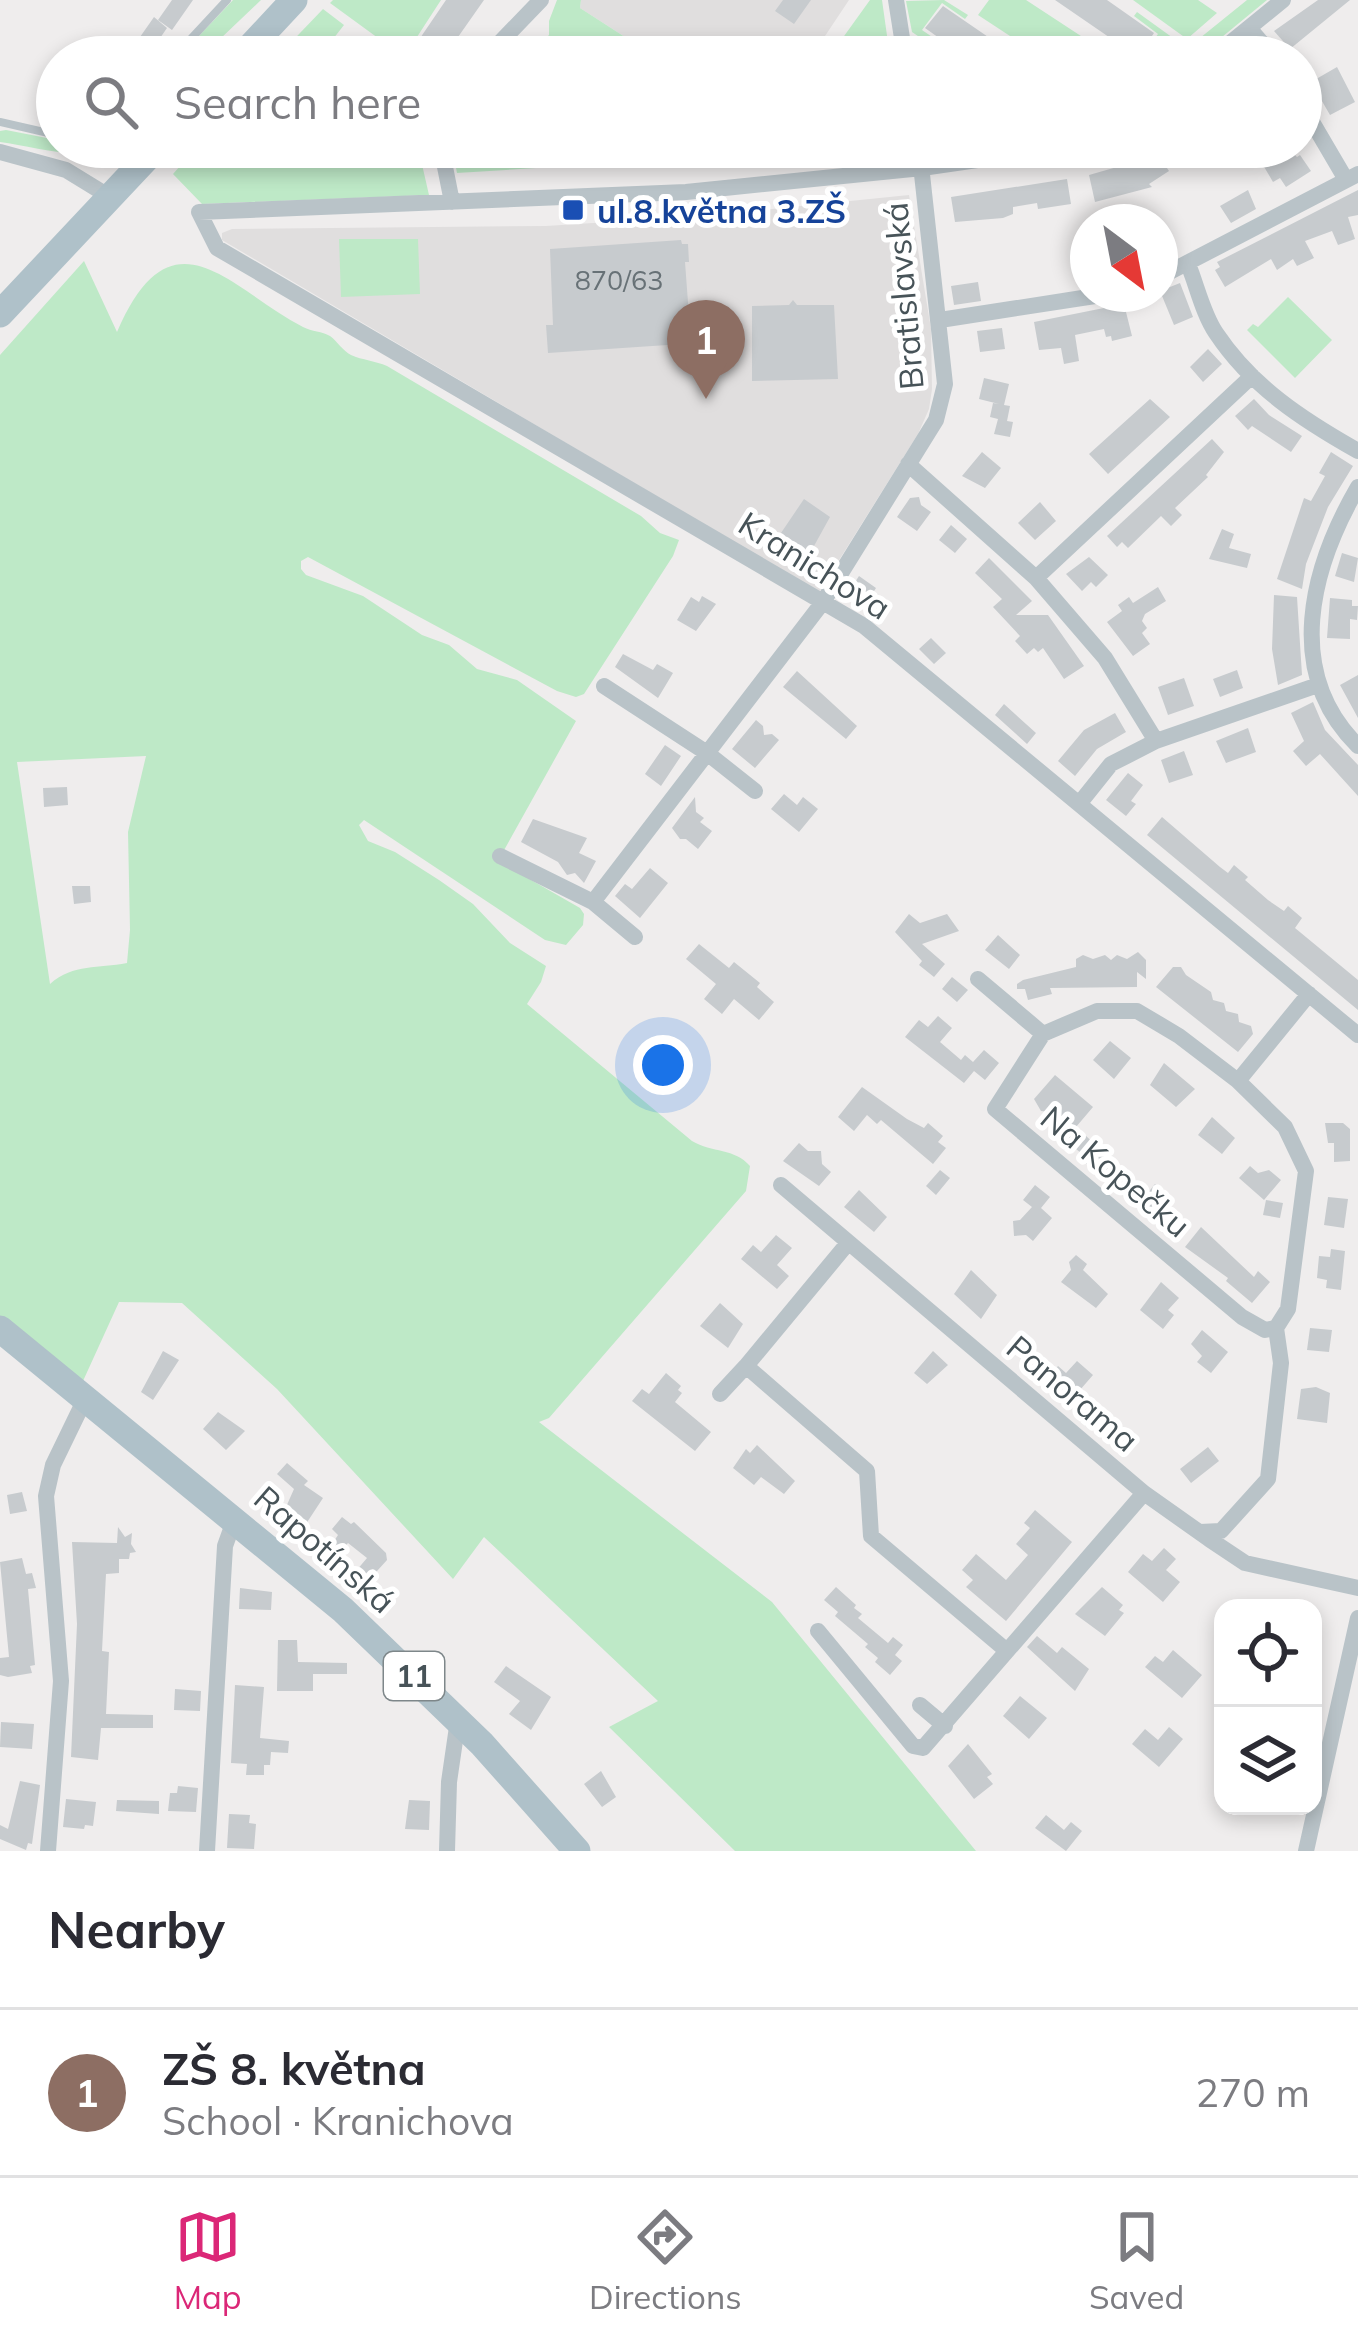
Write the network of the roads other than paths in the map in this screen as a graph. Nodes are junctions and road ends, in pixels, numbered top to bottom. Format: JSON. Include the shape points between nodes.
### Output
{"nodes":[{"id":1,"x":227,"y":0,"type":"edge"},
{"id":2,"x":294,"y":0,"type":"edge"},
{"id":3,"x":541,"y":0,"type":"edge"},
{"id":4,"x":896,"y":0,"type":"edge"},
{"id":5,"x":1283,"y":0,"type":"edge"},
{"id":6,"x":1249,"y":28,"type":"junction"},
{"id":7,"x":194,"y":36,"type":"edge"},
{"id":8,"x":261,"y":36,"type":"edge"},
{"id":9,"x":506,"y":36,"type":"edge"},
{"id":10,"x":902,"y":36,"type":"edge"},
{"id":11,"x":1239,"y":36,"type":"edge"},
{"id":12,"x":1256,"y":36,"type":"edge"},
{"id":13,"x":0,"y":122,"type":"edge"},
{"id":14,"x":36,"y":130,"type":"edge"},
{"id":15,"x":1322,"y":133,"type":"edge"},
{"id":16,"x":0,"y":152,"type":"edge"},
{"id":17,"x":36,"y":162,"type":"edge"},
{"id":18,"x":58,"y":168,"type":"edge"},
{"id":19,"x":137,"y":168,"type":"edge"},
{"id":20,"x":445,"y":168,"type":"edge"},
{"id":21,"x":922,"y":168,"type":"joint"},
{"id":22,"x":1352,"y":176,"type":"edge"},
{"id":23,"x":110,"y":197,"type":"junction"},
{"id":24,"x":452,"y":202,"type":"junction"},
{"id":25,"x":1188,"y":264,"type":"junction"},
{"id":26,"x":1178,"y":269,"type":"edge"},
{"id":27,"x":1070,"y":300,"type":"edge"},
{"id":28,"x":0,"y":314,"type":"edge"},
{"id":29,"x":940,"y":320,"type":"junction"},
{"id":30,"x":1252,"y":376,"type":"junction"},
{"id":31,"x":1358,"y":451,"type":"edge"},
{"id":32,"x":908,"y":464,"type":"junction"},
{"id":33,"x":1358,"y":488,"type":"edge"},
{"id":34,"x":1036,"y":578,"type":"junction"},
{"id":35,"x":823,"y":602,"type":"junction"},
{"id":36,"x":1318,"y":685,"type":"junction"},
{"id":37,"x":604,"y":686,"type":"dead end"},
{"id":38,"x":1156,"y":741,"type":"junction"},
{"id":39,"x":1358,"y":746,"type":"edge"},
{"id":40,"x":707,"y":753,"type":"junction"},
{"id":41,"x":754,"y":791,"type":"dead end"},
{"id":42,"x":1079,"y":804,"type":"junction"},
{"id":43,"x":500,"y":856,"type":"dead end"},
{"id":44,"x":593,"y":902,"type":"junction"},
{"id":45,"x":634,"y":937,"type":"dead end"},
{"id":46,"x":978,"y":979,"type":"dead end"},
{"id":47,"x":1309,"y":994,"type":"junction"},
{"id":48,"x":1043,"y":1034,"type":"junction"},
{"id":49,"x":1358,"y":1036,"type":"edge"},
{"id":50,"x":1238,"y":1082,"type":"junction"},
{"id":51,"x":781,"y":1185,"type":"dead end"},
{"id":52,"x":848,"y":1243,"type":"junction"},
{"id":53,"x":1276,"y":1328,"type":"junction"},
{"id":54,"x":0,"y":1329,"type":"edge"},
{"id":55,"x":746,"y":1366,"type":"junction"},
{"id":56,"x":720,"y":1394,"type":"dead end"},
{"id":57,"x":84,"y":1401,"type":"junction"},
{"id":58,"x":1144,"y":1493,"type":"junction"},
{"id":59,"x":235,"y":1518,"type":"junction"},
{"id":60,"x":1200,"y":1532,"type":"junction"},
{"id":61,"x":1358,"y":1588,"type":"edge"},
{"id":62,"x":1358,"y":1618,"type":"edge"},
{"id":63,"x":818,"y":1631,"type":"dead end"},
{"id":64,"x":1007,"y":1652,"type":"junction"},
{"id":65,"x":920,"y":1705,"type":"dead end"},
{"id":66,"x":458,"y":1720,"type":"junction"},
{"id":67,"x":945,"y":1726,"type":"junction"},
{"id":68,"x":53,"y":1849,"type":"edge"},
{"id":69,"x":207,"y":1851,"type":"edge"},
{"id":70,"x":447,"y":1851,"type":"edge"},
{"id":71,"x":578,"y":1851,"type":"edge"},
{"id":72,"x":1306,"y":1851,"type":"edge"}],
"edges":[{"from":1,"to":7,"type":"lane"},
{"from":2,"to":8,"type":"main road"},
{"from":3,"to":9,"type":"street"},
{"from":4,"to":10,"type":"street"},
{"from":5,"to":6,"type":"street"},
{"from":6,"to":11,"type":"street"},
{"from":6,"to":12,"type":"street"},
{"from":13,"to":14,"type":"lane"},
{"from":15,"to":22,"type":"street"},
{"from":16,"to":17,"type":"street"},
{"from":18,"to":23,"type":"street"},
{"from":19,"to":23,"type":"main road"},
{"from":20,"to":24,"type":"street"},
{"from":21,"to":24,"type":"street","via":[[686,192]]},
{"from":21,"to":29,"type":"street","name":"Bratislavská"},
{"from":22,"to":25,"type":"street"},
{"from":23,"to":28,"type":"main road"},
{"from":24,"to":35,"type":"street","name":"Kranichova","via":[[199,212],[218,248]]},
{"from":25,"to":26,"type":"street"},
{"from":25,"to":30,"type":"street","via":[[1214,331]]},
{"from":27,"to":29,"type":"street"},
{"from":29,"to":32,"type":"street","name":"Bratislavská","via":[[942,404]]},
{"from":30,"to":31,"type":"street","via":[[1291,412]]},
{"from":30,"to":34,"type":"street"},
{"from":32,"to":34,"type":"street"},
{"from":32,"to":35,"type":"street","name":"Bratislavská"},
{"from":33,"to":36,"type":"street","via":[[1322,561],[1312,602]]},
{"from":34,"to":38,"type":"street","via":[[1105,658]]},
{"from":35,"to":40,"type":"street","name":"Bratislavská"},
{"from":35,"to":42,"type":"street","name":"Kranichova","via":[[864,626]]},
{"from":36,"to":38,"type":"street"},
{"from":36,"to":39,"type":"street"},
{"from":37,"to":40,"type":"street"},
{"from":38,"to":42,"type":"street","via":[[1111,764]]},
{"from":40,"to":41,"type":"street"},
{"from":40,"to":44,"type":"street","name":"Bratislavská"},
{"from":42,"to":47,"type":"street","name":"Kranichova"},
{"from":43,"to":44,"type":"street"},
{"from":44,"to":45,"type":"street"},
{"from":46,"to":48,"type":"street"},
{"from":47,"to":49,"type":"street","name":"Kranichova"},
{"from":47,"to":50,"type":"street"},
{"from":48,"to":50,"type":"street","via":[[1097,1011],[1137,1011]]},
{"from":48,"to":53,"type":"street","name":"Na Kopečku","via":[[995,1109],[1242,1317]]},
{"from":50,"to":53,"type":"street","via":[[1285,1127],[1306,1171],[1288,1309]]},
{"from":51,"to":52,"type":"street","name":"Panorama"},
{"from":52,"to":55,"type":"street"},
{"from":52,"to":58,"type":"street","name":"Panorama"},
{"from":53,"to":60,"type":"street","via":[[1281,1363],[1268,1479],[1221,1531]]},
{"from":54,"to":57,"type":"main road","name":"Rapotínská","number":"11"},
{"from":55,"to":56,"type":"street"},
{"from":55,"to":64,"type":"street","via":[[867,1471],[871,1536]]},
{"from":57,"to":59,"type":"main road","name":"Rapotínská","number":"11"},
{"from":57,"to":68,"type":"street","via":[[46,1496],[62,1681]]},
{"from":58,"to":60,"type":"street","name":"Panorama"},
{"from":58,"to":64,"type":"street"},
{"from":59,"to":66,"type":"main road","name":"Rapotínská","number":"11"},
{"from":59,"to":69,"type":"street","via":[[225,1546]]},
{"from":60,"to":61,"type":"street","name":"Panorama","via":[[1245,1563]]},
{"from":62,"to":72,"type":"street"},
{"from":63,"to":67,"type":"street","via":[[914,1746],[922,1748]]},
{"from":64,"to":67,"type":"street"},
{"from":65,"to":67,"type":"street"},
{"from":66,"to":70,"type":"street"},
{"from":66,"to":71,"type":"main road","name":"Rapotínská","number":"11"}]}
